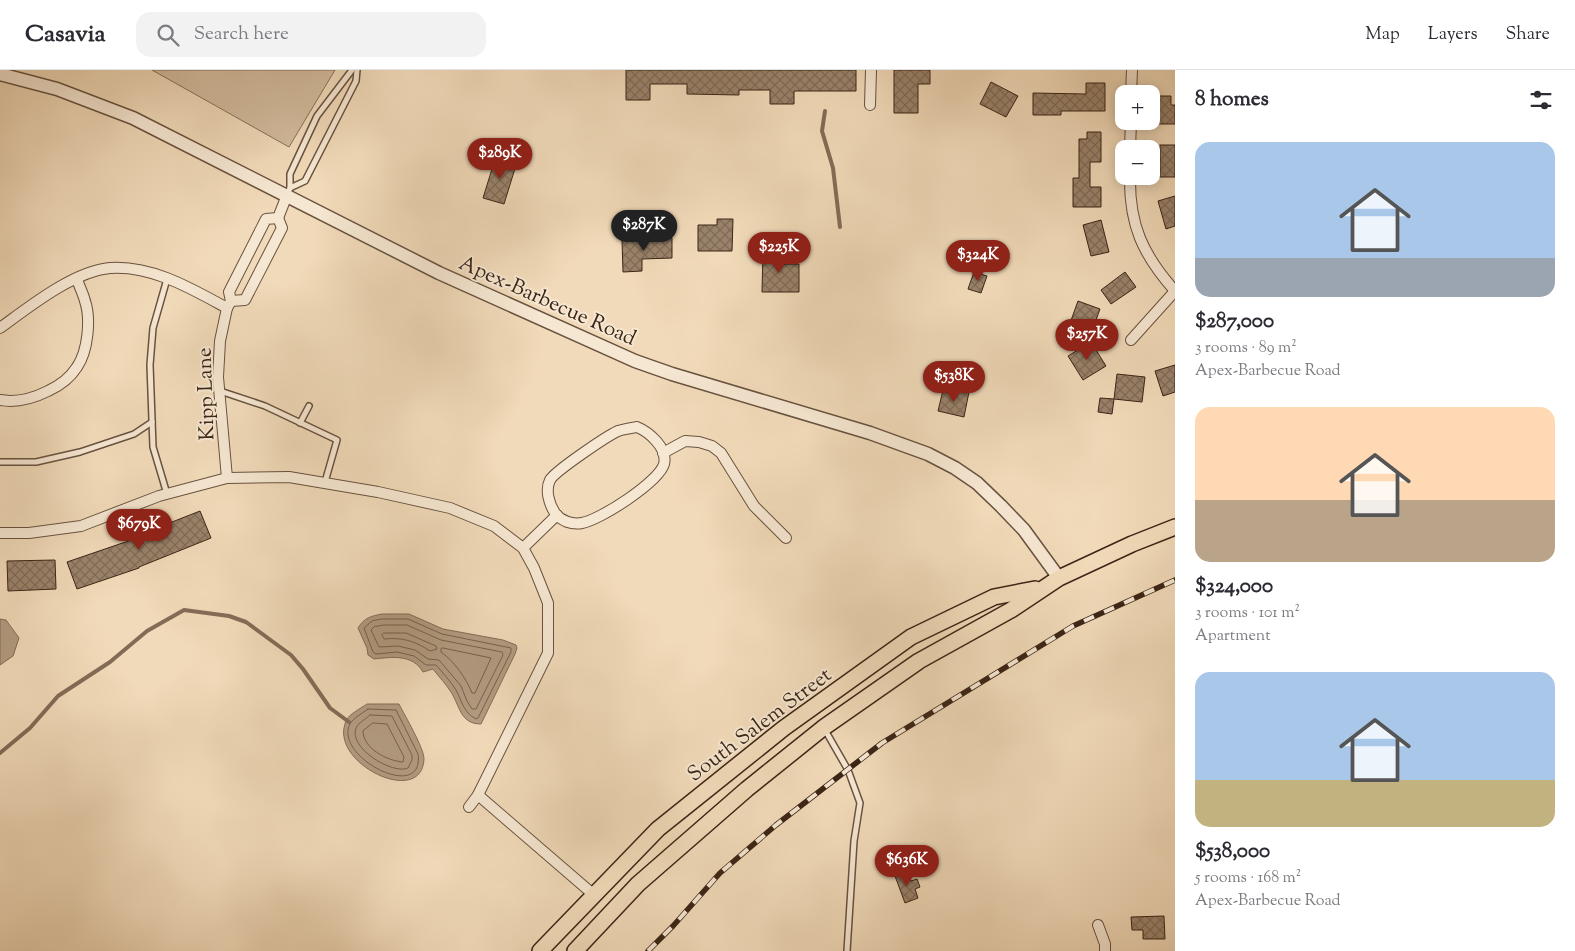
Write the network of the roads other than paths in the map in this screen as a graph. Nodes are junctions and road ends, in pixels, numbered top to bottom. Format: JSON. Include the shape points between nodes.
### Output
{"nodes":[{"id":1,"x":352,"y":70,"type":"edge"},
{"id":2,"x":357,"y":70,"type":"edge"},
{"id":3,"x":871,"y":70,"type":"edge"},
{"id":4,"x":1132,"y":70,"type":"edge"},
{"id":5,"x":0,"y":74,"type":"edge"},
{"id":6,"x":1132,"y":85,"type":"edge"},
{"id":7,"x":870,"y":105,"type":"dead end"},
{"id":8,"x":1130,"y":185,"type":"edge"},
{"id":9,"x":289,"y":192,"type":"junction"},
{"id":10,"x":278,"y":218,"type":"junction"},
{"id":11,"x":76,"y":279,"type":"junction"},
{"id":12,"x":167,"y":279,"type":"junction"},
{"id":13,"x":1175,"y":291,"type":"edge"},
{"id":14,"x":229,"y":305,"type":"junction"},
{"id":15,"x":0,"y":328,"type":"edge"},
{"id":16,"x":1131,"y":340,"type":"dead end"},
{"id":17,"x":220,"y":391,"type":"junction"},
{"id":18,"x":0,"y":400,"type":"edge"},
{"id":19,"x":310,"y":406,"type":"dead end"},
{"id":20,"x":152,"y":422,"type":"junction"},
{"id":21,"x":300,"y":422,"type":"junction"},
{"id":22,"x":663,"y":453,"type":"junction"},
{"id":23,"x":0,"y":462,"type":"edge"},
{"id":24,"x":227,"y":478,"type":"junction"},
{"id":25,"x":326,"y":482,"type":"junction"},
{"id":26,"x":167,"y":494,"type":"junction"},
{"id":27,"x":557,"y":515,"type":"junction"},
{"id":28,"x":1175,"y":527,"type":"edge"},
{"id":29,"x":0,"y":533,"type":"edge"},
{"id":30,"x":786,"y":538,"type":"dead end"},
{"id":31,"x":523,"y":548,"type":"junction"},
{"id":32,"x":1050,"y":584,"type":"junction"},
{"id":33,"x":823,"y":728,"type":"junction"},
{"id":34,"x":478,"y":795,"type":"junction"},
{"id":35,"x":470,"y":808,"type":"dead end"},
{"id":36,"x":594,"y":895,"type":"junction"},
{"id":37,"x":1098,"y":925,"type":"dead end"},
{"id":38,"x":540,"y":951,"type":"edge"},
{"id":39,"x":575,"y":951,"type":"edge"},
{"id":40,"x":847,"y":951,"type":"edge"},
{"id":41,"x":1105,"y":951,"type":"edge"}],
"edges":[{"from":1,"to":9,"type":"lane","via":[[317,116],[290,174]]},
{"from":2,"to":9,"type":"lane","via":[[356,81],[305,181]]},
{"from":3,"to":7,"type":"street"},
{"from":4,"to":6,"type":"street"},
{"from":5,"to":9,"type":"street","name":"Apex-Barbecue Road","via":[[114,109]]},
{"from":8,"to":13,"type":"street","via":[[1136,231],[1150,260]]},
{"from":9,"to":10,"type":"street"},
{"from":9,"to":32,"type":"street","name":"Apex-Barbecue Road","via":[[351,229],[439,273],[635,361],[928,454],[977,483],[1024,530]]},
{"from":10,"to":14,"type":"street","name":"Kipp Lane","via":[[266,220],[230,292]]},
{"from":10,"to":14,"type":"street","via":[[282,228],[245,300]]},
{"from":11,"to":12,"type":"street","via":[[109,268],[138,270]]},
{"from":11,"to":15,"type":"street","via":[[47,294]]},
{"from":11,"to":18,"type":"street","via":[[85,302],[88,324],[86,342],[77,367],[61,385],[34,398],[11,402]]},
{"from":12,"to":14,"type":"street"},
{"from":12,"to":20,"type":"lane","via":[[153,328],[150,365]]},
{"from":13,"to":16,"type":"street"},
{"from":14,"to":17,"type":"street","name":"Kipp Lane","via":[[220,341]]},
{"from":17,"to":21,"type":"lane"},
{"from":17,"to":24,"type":"street","name":"Kipp Lane"},
{"from":19,"to":21,"type":"lane"},
{"from":20,"to":23,"type":"lane","via":[[134,434],[80,452],[36,462]]},
{"from":20,"to":26,"type":"lane","via":[[153,447]]},
{"from":21,"to":25,"type":"lane","via":[[336,440]]},
{"from":22,"to":27,"type":"street","via":[[664,463],[658,475],[615,508],[582,523],[568,523]]},
{"from":22,"to":27,"type":"street","via":[[655,439],[644,430],[636,427],[617,431],[560,469],[550,481],[548,494]]},
{"from":22,"to":30,"type":"street","via":[[685,441],[712,446],[722,453],[754,506]]},
{"from":24,"to":25,"type":"street","via":[[289,477]]},
{"from":24,"to":26,"type":"street"},
{"from":25,"to":31,"type":"street","via":[[450,508],[494,526]]},
{"from":26,"to":29,"type":"street","via":[[81,526]]},
{"from":27,"to":31,"type":"street"},
{"from":28,"to":32,"type":"main road","name":"South Salem Street"},
{"from":31,"to":34,"type":"street","via":[[548,603],[548,653]]},
{"from":32,"to":33,"type":"main road","name":"South Salem Street","via":[[1011,610],[919,661]]},
{"from":32,"to":36,"type":"main road","name":"South Salem Street","via":[[994,598],[911,637],[784,728],[658,829]]},
{"from":33,"to":39,"type":"main road","name":"South Salem Street","via":[[638,884]]},
{"from":33,"to":40,"type":"lane","via":[[848,770],[860,803],[854,841]]},
{"from":34,"to":35,"type":"street"},
{"from":34,"to":36,"type":"street"},
{"from":36,"to":38,"type":"main road","name":"South Salem Street"},
{"from":37,"to":41,"type":"street"}]}
